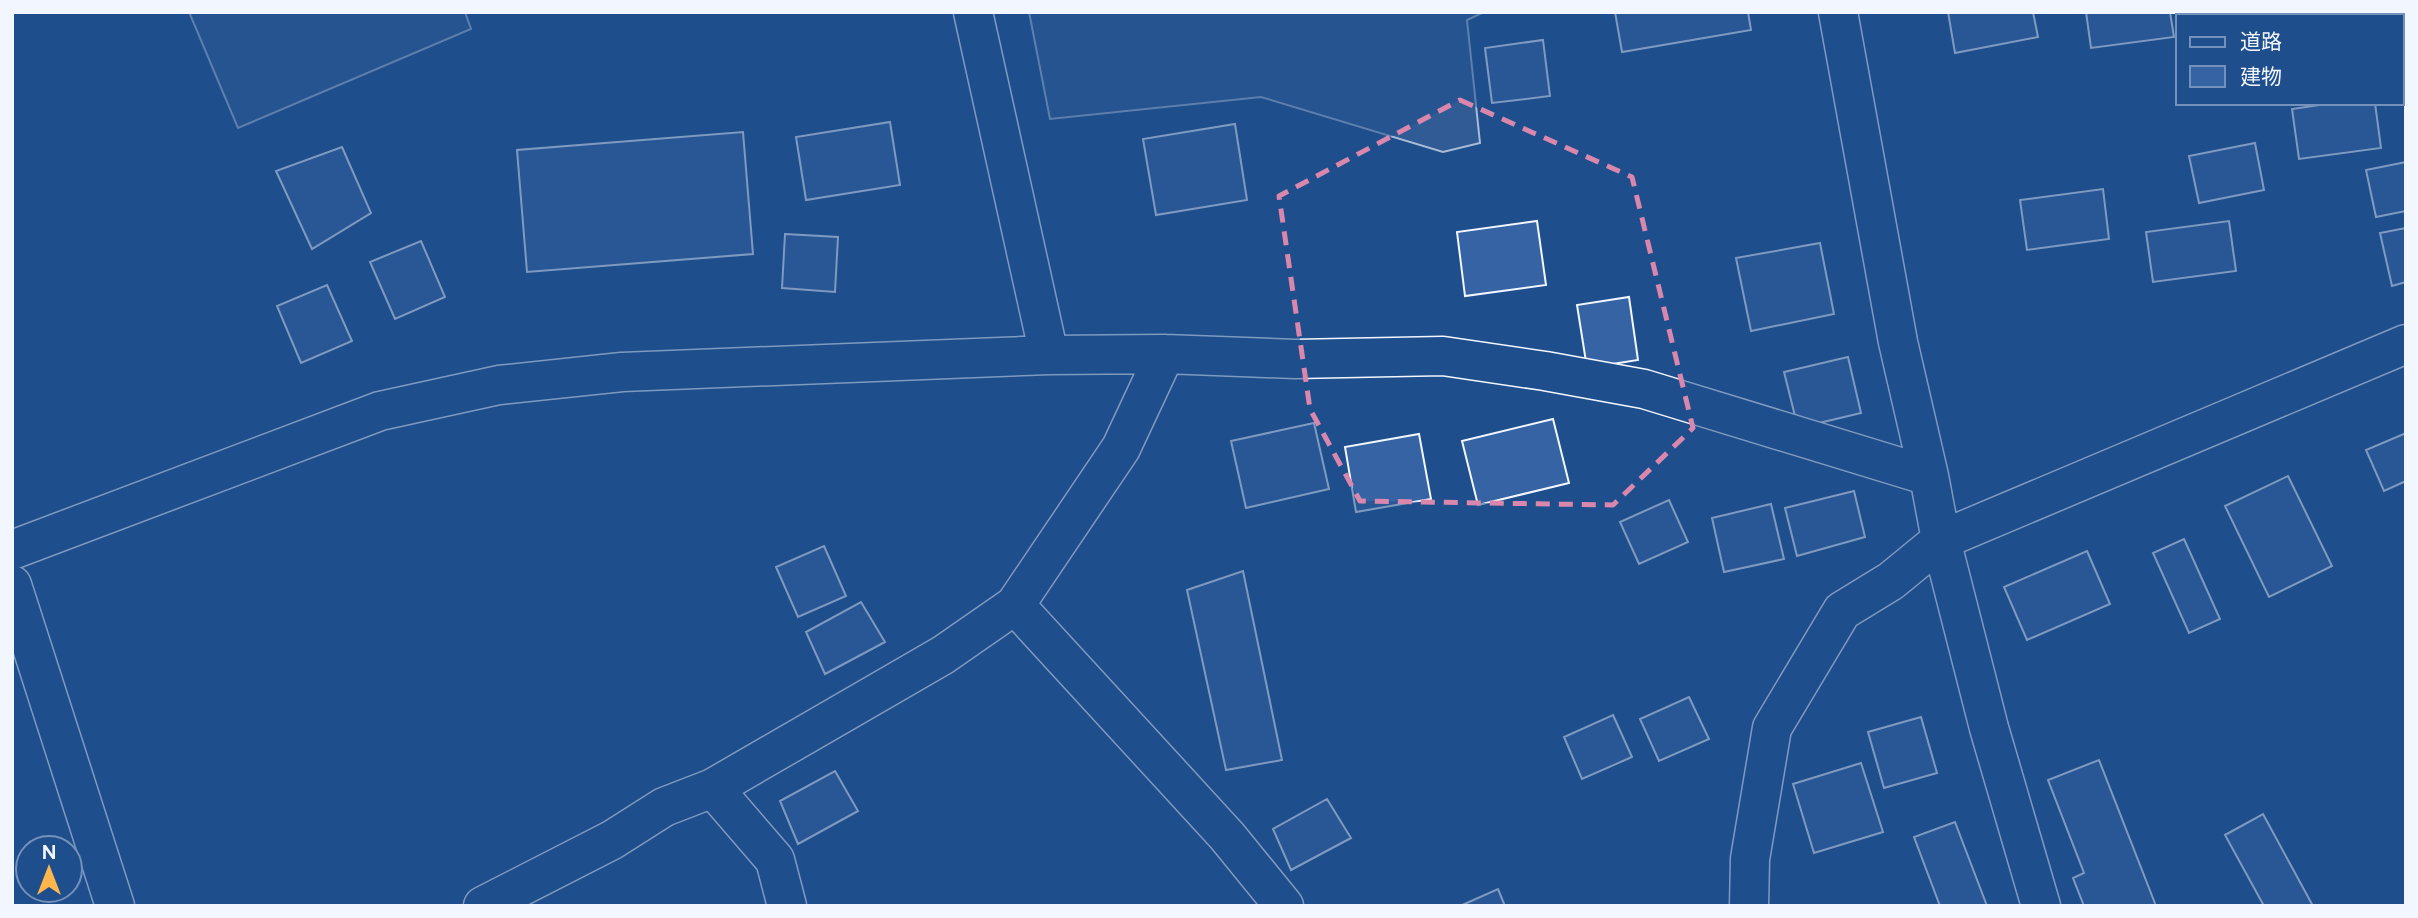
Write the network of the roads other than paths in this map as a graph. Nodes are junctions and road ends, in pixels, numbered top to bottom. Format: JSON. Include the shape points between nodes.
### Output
{"nodes":[{"id":1,"x":973,"y":12,"type":"edge"},
{"id":2,"x":1838,"y":12,"type":"edge"},
{"id":3,"x":2406,"y":344,"type":"edge"},
{"id":4,"x":1165,"y":354,"type":"junction"},
{"id":5,"x":1049,"y":355,"type":"junction"},
{"id":6,"x":1929,"y":476,"type":"junction"},
{"id":7,"x":1941,"y":540,"type":"junction"},
{"id":8,"x":12,"y":550,"type":"edge"},
{"id":9,"x":12,"y":585,"type":"edge"},
{"id":10,"x":1016,"y":605,"type":"junction"},
{"id":11,"x":713,"y":789,"type":"junction"},
{"id":12,"x":115,"y":906,"type":"edge"},
{"id":13,"x":483,"y":906,"type":"edge"},
{"id":14,"x":787,"y":906,"type":"edge"},
{"id":15,"x":1284,"y":906,"type":"edge"},
{"id":16,"x":1749,"y":906,"type":"edge"},
{"id":17,"x":2041,"y":906,"type":"edge"}],
"edges":[{"from":1,"to":5,"type":"street"},
{"from":2,"to":6,"type":"street","via":[[1898,342]]},
{"from":3,"to":7,"type":"street"},
{"from":4,"to":5,"type":"street"},
{"from":4,"to":6,"type":"street","via":[[1295,359],[1443,356],[1545,371],[1644,390]]},
{"from":4,"to":10,"type":"street","via":[[1121,448]]},
{"from":5,"to":8,"type":"street","via":[[622,372],[499,385],[380,411]]},
{"from":6,"to":7,"type":"street"},
{"from":7,"to":16,"type":"street","via":[[1891,581],[1842,611],[1772,728],[1750,859]]},
{"from":7,"to":17,"type":"street"},
{"from":9,"to":12,"type":"street"},
{"from":10,"to":11,"type":"street","via":[[943,654]]},
{"from":10,"to":15,"type":"street","via":[[1227,836]]},
{"from":11,"to":13,"type":"street","via":[[664,807],[612,840]]},
{"from":11,"to":14,"type":"street","via":[[775,860]]}]}
